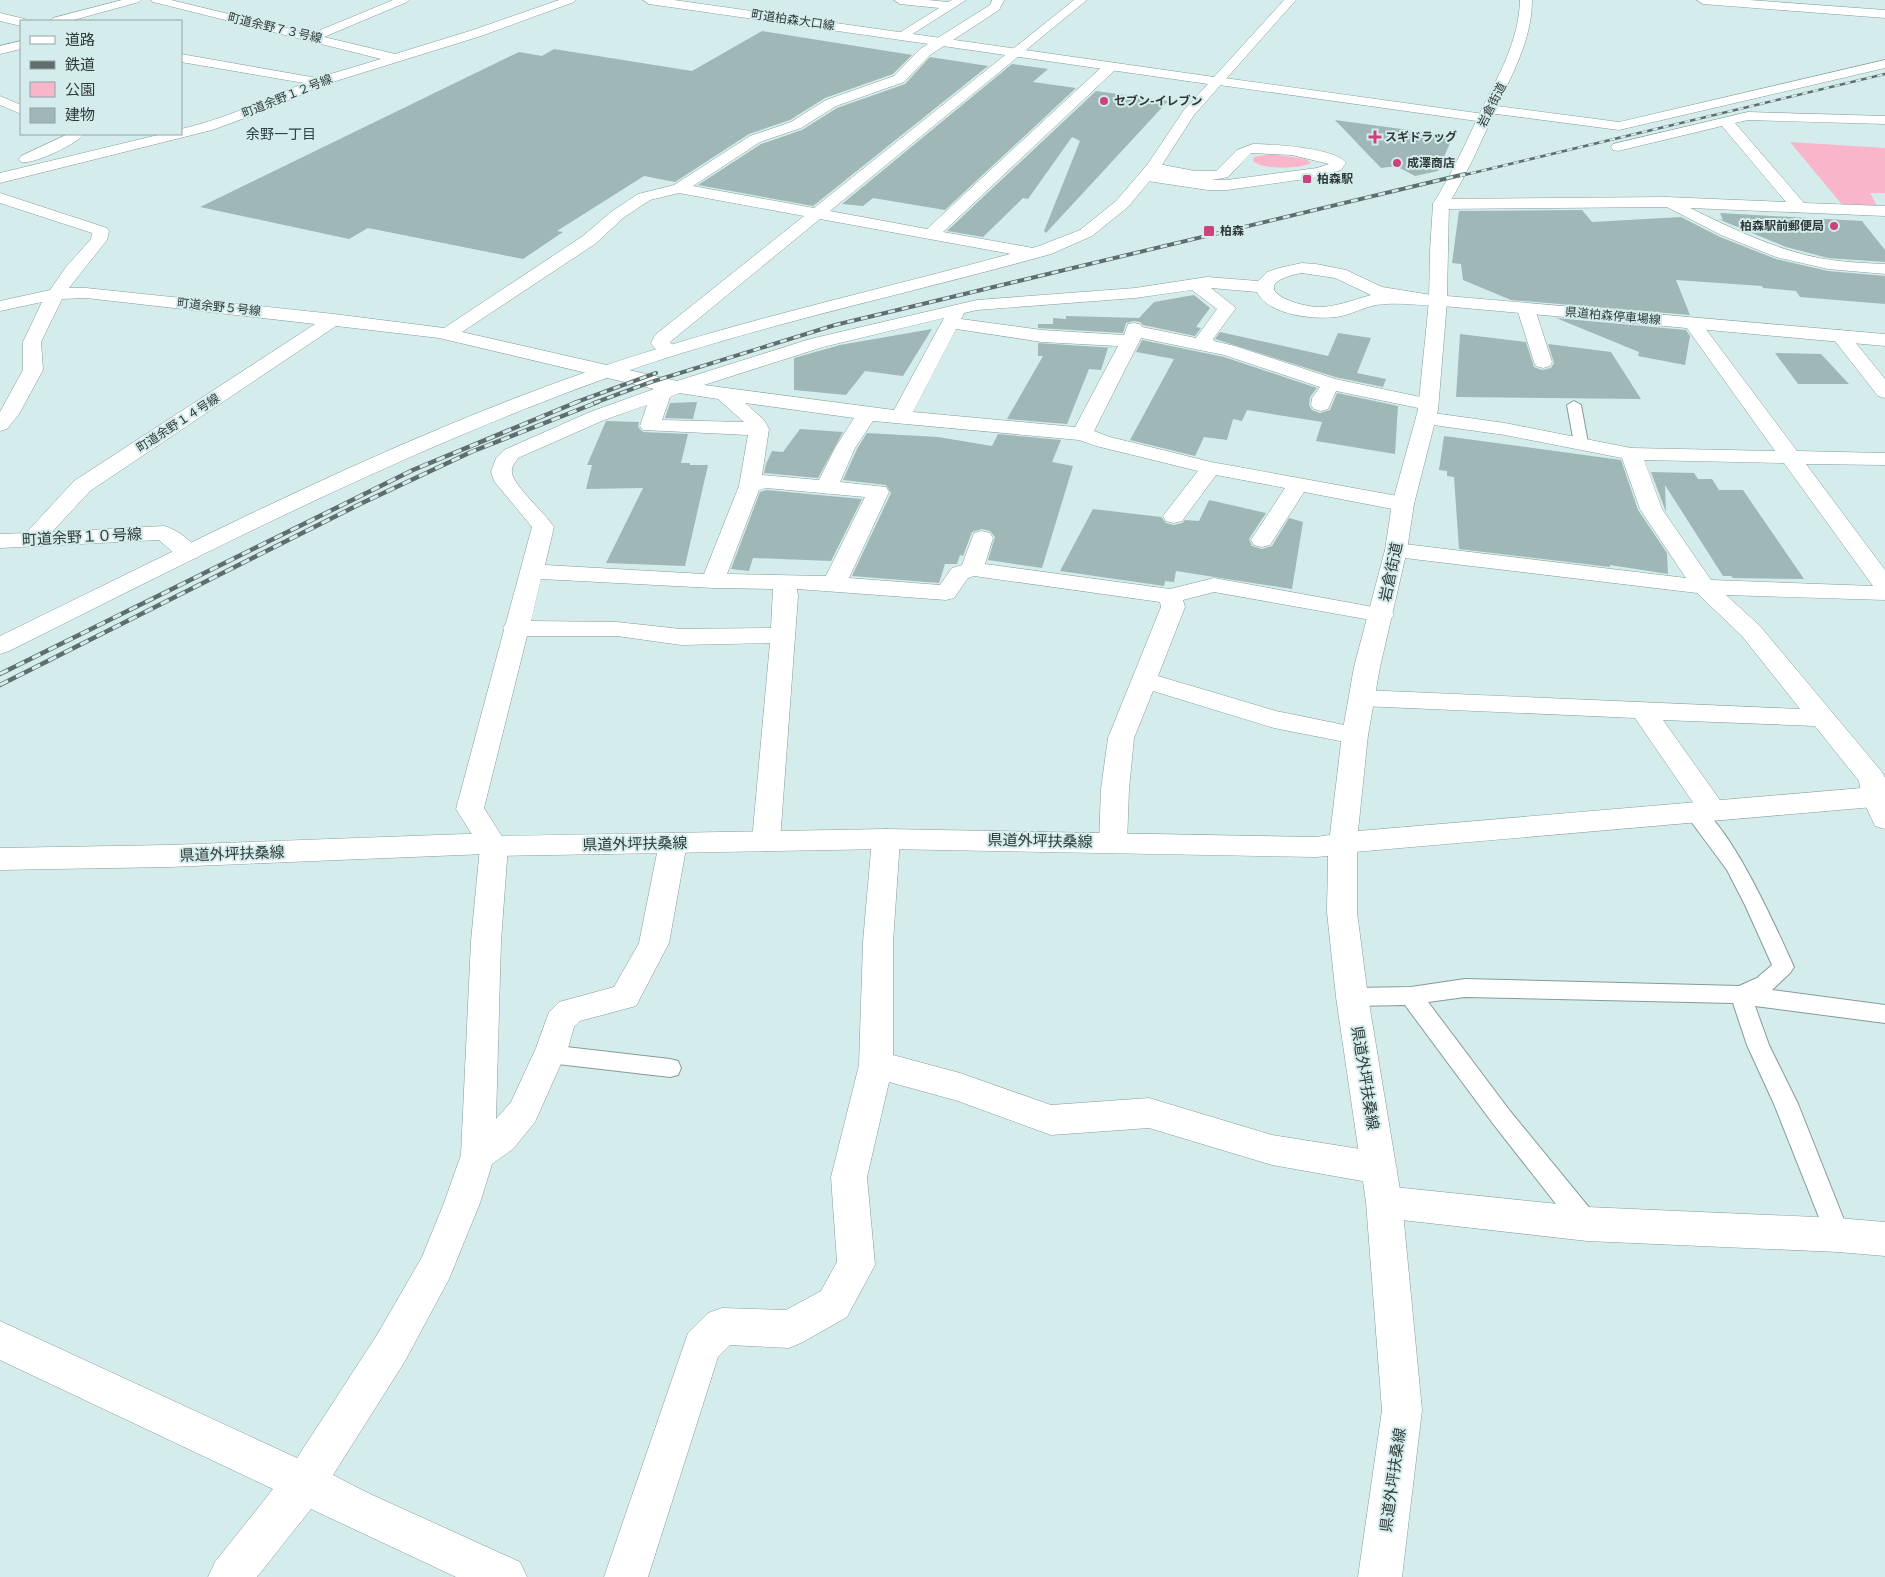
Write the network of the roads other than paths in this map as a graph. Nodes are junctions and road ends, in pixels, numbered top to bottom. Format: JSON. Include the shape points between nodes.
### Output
{"nodes":[{"id":1,"x":135,"y":0,"type":"edge"},
{"id":2,"x":157,"y":0,"type":"edge"},
{"id":3,"x":403,"y":0,"type":"edge"},
{"id":4,"x":570,"y":0,"type":"edge"},
{"id":5,"x":649,"y":0,"type":"edge"},
{"id":6,"x":900,"y":0,"type":"edge"},
{"id":7,"x":960,"y":0,"type":"edge"},
{"id":8,"x":998,"y":0,"type":"edge"},
{"id":9,"x":1061,"y":0,"type":"edge"},
{"id":10,"x":1290,"y":0,"type":"edge"},
{"id":11,"x":1526,"y":0,"type":"edge"},
{"id":12,"x":1703,"y":0,"type":"edge"},
{"id":13,"x":1080,"y":1,"type":"edge"},
{"id":14,"x":948,"y":6,"type":"junction"},
{"id":15,"x":1885,"y":14,"type":"edge"},
{"id":16,"x":0,"y":17,"type":"edge"},
{"id":17,"x":61,"y":20,"type":"edge"},
{"id":18,"x":20,"y":22,"type":"edge"},
{"id":19,"x":20,"y":30,"type":"edge"},
{"id":20,"x":7,"y":32,"type":"dead end"},
{"id":21,"x":903,"y":36,"type":"junction"},
{"id":22,"x":314,"y":37,"type":"junction"},
{"id":23,"x":939,"y":41,"type":"junction"},
{"id":24,"x":20,"y":45,"type":"edge"},
{"id":25,"x":0,"y":50,"type":"edge"},
{"id":26,"x":1017,"y":52,"type":"junction"},
{"id":27,"x":182,"y":58,"type":"edge"},
{"id":28,"x":394,"y":58,"type":"junction"},
{"id":29,"x":210,"y":63,"type":"junction"},
{"id":30,"x":1885,"y":64,"type":"edge"},
{"id":31,"x":1111,"y":66,"type":"junction"},
{"id":32,"x":182,"y":73,"type":"edge"},
{"id":33,"x":1217,"y":81,"type":"junction"},
{"id":34,"x":318,"y":82,"type":"junction"},
{"id":35,"x":2,"y":103,"type":"edge"},
{"id":36,"x":1801,"y":103,"type":"dead end"},
{"id":37,"x":20,"y":110,"type":"edge"},
{"id":38,"x":1487,"y":113,"type":"junction"},
{"id":39,"x":1748,"y":116,"type":"junction"},
{"id":40,"x":1885,"y":120,"type":"edge"},
{"id":41,"x":1725,"y":121,"type":"junction"},
{"id":42,"x":182,"y":134,"type":"edge"},
{"id":43,"x":76,"y":135,"type":"edge"},
{"id":44,"x":178,"y":135,"type":"edge"},
{"id":45,"x":108,"y":139,"type":"dead end"},
{"id":46,"x":132,"y":147,"type":"junction"},
{"id":47,"x":1618,"y":147,"type":"dead end"},
{"id":48,"x":1236,"y":158,"type":"junction"},
{"id":49,"x":0,"y":171,"type":"edge"},
{"id":50,"x":1150,"y":172,"type":"junction"},
{"id":51,"x":1290,"y":176,"type":"junction"},
{"id":52,"x":0,"y":178,"type":"edge"},
{"id":53,"x":679,"y":188,"type":"junction"},
{"id":54,"x":0,"y":198,"type":"edge"},
{"id":55,"x":1666,"y":202,"type":"junction"},
{"id":56,"x":1441,"y":204,"type":"junction"},
{"id":57,"x":1799,"y":207,"type":"junction"},
{"id":58,"x":1885,"y":211,"type":"edge"},
{"id":59,"x":817,"y":212,"type":"junction"},
{"id":60,"x":930,"y":234,"type":"junction"},
{"id":61,"x":1033,"y":253,"type":"junction"},
{"id":62,"x":1885,"y":269,"type":"edge"},
{"id":63,"x":1194,"y":283,"type":"junction"},
{"id":64,"x":1263,"y":287,"type":"junction"},
{"id":65,"x":1135,"y":293,"type":"junction"},
{"id":66,"x":57,"y":294,"type":"junction"},
{"id":67,"x":1438,"y":301,"type":"junction"},
{"id":68,"x":0,"y":306,"type":"edge"},
{"id":69,"x":1526,"y":308,"type":"junction"},
{"id":70,"x":953,"y":316,"type":"junction"},
{"id":71,"x":334,"y":320,"type":"junction"},
{"id":72,"x":1693,"y":324,"type":"junction"},
{"id":73,"x":443,"y":333,"type":"junction"},
{"id":74,"x":1132,"y":336,"type":"junction"},
{"id":75,"x":1840,"y":336,"type":"junction"},
{"id":76,"x":1885,"y":340,"type":"edge"},
{"id":77,"x":1205,"y":345,"type":"junction"},
{"id":78,"x":668,"y":351,"type":"junction"},
{"id":79,"x":1543,"y":362,"type":"dead end"},
{"id":80,"x":609,"y":371,"type":"junction"},
{"id":81,"x":1331,"y":384,"type":"junction"},
{"id":82,"x":670,"y":390,"type":"junction"},
{"id":83,"x":1885,"y":392,"type":"edge"},
{"id":84,"x":723,"y":393,"type":"junction"},
{"id":85,"x":1574,"y":405,"type":"dead end"},
{"id":86,"x":1321,"y":406,"type":"dead end"},
{"id":87,"x":1427,"y":411,"type":"junction"},
{"id":88,"x":867,"y":414,"type":"junction"},
{"id":89,"x":900,"y":417,"type":"junction"},
{"id":90,"x":0,"y":425,"type":"edge"},
{"id":91,"x":759,"y":429,"type":"junction"},
{"id":92,"x":1082,"y":434,"type":"junction"},
{"id":93,"x":1581,"y":443,"type":"junction"},
{"id":94,"x":1631,"y":454,"type":"junction"},
{"id":95,"x":1791,"y":458,"type":"junction"},
{"id":96,"x":1885,"y":459,"type":"edge"},
{"id":97,"x":1211,"y":468,"type":"junction"},
{"id":98,"x":1298,"y":484,"type":"junction"},
{"id":99,"x":750,"y":486,"type":"junction"},
{"id":100,"x":827,"y":486,"type":"junction"},
{"id":101,"x":1403,"y":504,"type":"junction"},
{"id":102,"x":1174,"y":516,"type":"dead end"},
{"id":103,"x":982,"y":538,"type":"dead end"},
{"id":104,"x":33,"y":539,"type":"junction"},
{"id":105,"x":1262,"y":540,"type":"dead end"},
{"id":106,"x":0,"y":541,"type":"edge"},
{"id":107,"x":1396,"y":550,"type":"junction"},
{"id":108,"x":189,"y":553,"type":"junction"},
{"id":109,"x":972,"y":568,"type":"junction"},
{"id":110,"x":531,"y":571,"type":"junction"},
{"id":111,"x":713,"y":581,"type":"junction"},
{"id":112,"x":784,"y":582,"type":"junction"},
{"id":113,"x":834,"y":584,"type":"junction"},
{"id":114,"x":1885,"y":586,"type":"edge"},
{"id":115,"x":1704,"y":587,"type":"junction"},
{"id":116,"x":1885,"y":593,"type":"edge"},
{"id":117,"x":1170,"y":596,"type":"junction"},
{"id":118,"x":1382,"y":615,"type":"junction"},
{"id":119,"x":515,"y":628,"type":"junction"},
{"id":120,"x":782,"y":635,"type":"junction"},
{"id":121,"x":0,"y":646,"type":"edge"},
{"id":122,"x":1145,"y":680,"type":"junction"},
{"id":123,"x":1362,"y":698,"type":"junction"},
{"id":124,"x":1643,"y":710,"type":"junction"},
{"id":125,"x":1820,"y":718,"type":"junction"},
{"id":126,"x":1356,"y":735,"type":"junction"},
{"id":127,"x":1882,"y":804,"type":"edge"},
{"id":128,"x":1704,"y":811,"type":"junction"},
{"id":129,"x":886,"y":839,"type":"junction"},
{"id":130,"x":766,"y":841,"type":"junction"},
{"id":131,"x":673,"y":843,"type":"junction"},
{"id":132,"x":1112,"y":843,"type":"junction"},
{"id":133,"x":1343,"y":843,"type":"junction"},
{"id":134,"x":493,"y":845,"type":"junction"},
{"id":135,"x":0,"y":859,"type":"edge"},
{"id":136,"x":1741,"y":995,"type":"junction"},
{"id":137,"x":1411,"y":996,"type":"junction"},
{"id":138,"x":1352,"y":997,"type":"junction"},
{"id":139,"x":1885,"y":1014,"type":"edge"},
{"id":140,"x":549,"y":1054,"type":"junction"},
{"id":141,"x":876,"y":1065,"type":"junction"},
{"id":142,"x":670,"y":1068,"type":"dead end"},
{"id":143,"x":478,"y":1156,"type":"junction"},
{"id":144,"x":1379,"y":1168,"type":"junction"},
{"id":145,"x":1384,"y":1202,"type":"junction"},
{"id":146,"x":1587,"y":1224,"type":"junction"},
{"id":147,"x":1838,"y":1235,"type":"junction"},
{"id":148,"x":1885,"y":1239,"type":"edge"},
{"id":149,"x":0,"y":1340,"type":"edge"},
{"id":150,"x":305,"y":1483,"type":"junction"},
{"id":151,"x":230,"y":1577,"type":"edge"},
{"id":152,"x":504,"y":1577,"type":"edge"},
{"id":153,"x":626,"y":1577,"type":"edge"},
{"id":154,"x":1380,"y":1577,"type":"edge"}],
"edges":[{"from":1,"to":17,"type":"street"},
{"from":2,"to":22,"type":"street","name":"町道余野７３号線"},
{"from":3,"to":22,"type":"street"},
{"from":4,"to":28,"type":"street","name":"町道余野１２号線","via":[[478,33]]},
{"from":5,"to":21,"type":"street","name":"町道柏森大口線"},
{"from":6,"to":14,"type":"street"},
{"from":7,"to":14,"type":"street"},
{"from":8,"to":23,"type":"street","via":[[995,7]]},
{"from":9,"to":13,"type":"street"},
{"from":10,"to":33,"type":"street"},
{"from":11,"to":38,"type":"street","name":"岩倉街道","via":[[1527,12],[1508,73]]},
{"from":12,"to":15,"type":"street"},
{"from":13,"to":26,"type":"street"},
{"from":14,"to":21,"type":"street"},
{"from":16,"to":18,"type":"street"},
{"from":19,"to":20,"type":"street"},
{"from":21,"to":23,"type":"street","name":"町道柏森大口線"},
{"from":22,"to":28,"type":"street","name":"町道余野７３号線"},
{"from":23,"to":26,"type":"street","name":"町道柏森大口線"},
{"from":23,"to":53,"type":"street","via":[[899,78],[831,103],[796,125],[755,139]]},
{"from":24,"to":25,"type":"street"},
{"from":26,"to":31,"type":"street","name":"町道柏森大口線"},
{"from":26,"to":59,"type":"street"},
{"from":27,"to":29,"type":"street"},
{"from":28,"to":34,"type":"street","name":"町道余野１２号線"},
{"from":29,"to":32,"type":"street"},
{"from":29,"to":34,"type":"street"},
{"from":30,"to":38,"type":"street","name":"町道柏森大口線","via":[[1619,126]]},
{"from":31,"to":33,"type":"street","name":"町道柏森大口線"},
{"from":31,"to":60,"type":"street"},
{"from":33,"to":38,"type":"street","name":"町道柏森大口線"},
{"from":33,"to":50,"type":"street","via":[[1188,113]]},
{"from":34,"to":42,"type":"street","name":"町道余野１２号線","via":[[208,127]]},
{"from":35,"to":37,"type":"street"},
{"from":36,"to":39,"type":"street"},
{"from":38,"to":56,"type":"street","name":"岩倉街道","via":[[1457,179]]},
{"from":39,"to":40,"type":"street"},
{"from":39,"to":41,"type":"street"},
{"from":41,"to":47,"type":"street"},
{"from":41,"to":57,"type":"street"},
{"from":43,"to":49,"type":"street"},
{"from":44,"to":46,"type":"street","name":"町道余野１２号線"},
{"from":45,"to":46,"type":"street"},
{"from":46,"to":52,"type":"street","name":"町道余野１２号線"},
{"from":48,"to":50,"type":"street","via":[[1226,172],[1211,177]]},
{"from":48,"to":51,"type":"street","via":[[1253,169]]},
{"from":48,"to":51,"type":"street","via":[[1248,149],[1259,148],[1326,156],[1339,163],[1328,170]]},
{"from":50,"to":51,"type":"street","via":[[1208,185]]},
{"from":50,"to":61,"type":"street","via":[[1098,226]]},
{"from":53,"to":59,"type":"street"},
{"from":53,"to":73,"type":"street","via":[[644,197],[589,240]]},
{"from":54,"to":66,"type":"street","via":[[101,231],[99,240]]},
{"from":55,"to":56,"type":"street"},
{"from":55,"to":57,"type":"street"},
{"from":55,"to":62,"type":"street","via":[[1763,248],[1818,262]]},
{"from":56,"to":67,"type":"street"},
{"from":57,"to":58,"type":"street"},
{"from":59,"to":60,"type":"street"},
{"from":59,"to":78,"type":"street","via":[[662,338],[660,343]]},
{"from":60,"to":61,"type":"street"},
{"from":61,"to":78,"type":"street","via":[[789,315]]},
{"from":63,"to":64,"type":"street","via":[[1222,282]]},
{"from":63,"to":65,"type":"street"},
{"from":63,"to":77,"type":"street","via":[[1227,308],[1204,338]]},
{"from":64,"to":67,"type":"street","via":[[1268,296],[1285,306],[1313,312],[1348,309],[1373,300]]},
{"from":64,"to":67,"type":"street","via":[[1270,276],[1280,272],[1316,269],[1349,277],[1378,292]]},
{"from":65,"to":70,"type":"street","via":[[977,305]]},
{"from":65,"to":74,"type":"street"},
{"from":66,"to":68,"type":"street","name":"町道余野５号線"},
{"from":66,"to":71,"type":"street","name":"町道余野５号線","via":[[86,293]]},
{"from":66,"to":90,"type":"street","via":[[32,342],[33,370],[12,410]]},
{"from":67,"to":69,"type":"street","name":"県道柏森停車場線"},
{"from":67,"to":87,"type":"street","name":"岩倉街道"},
{"from":69,"to":72,"type":"street","name":"県道柏森停車場線"},
{"from":69,"to":79,"type":"street"},
{"from":70,"to":74,"type":"street","via":[[1042,336]]},
{"from":70,"to":82,"type":"street","via":[[817,343]]},
{"from":70,"to":89,"type":"street"},
{"from":71,"to":73,"type":"street","name":"町道余野５号線"},
{"from":71,"to":104,"type":"street","name":"町道余野１４号線","via":[[82,486]]},
{"from":72,"to":75,"type":"street","name":"県道柏森停車場線"},
{"from":72,"to":95,"type":"street"},
{"from":73,"to":80,"type":"street","name":"町道余野５号線"},
{"from":74,"to":77,"type":"street"},
{"from":74,"to":92,"type":"street"},
{"from":75,"to":76,"type":"street","name":"県道柏森停車場線"},
{"from":75,"to":83,"type":"street"},
{"from":77,"to":81,"type":"street"},
{"from":78,"to":80,"type":"street"},
{"from":80,"to":82,"type":"street","name":"町道余野５号線"},
{"from":80,"to":108,"type":"street","via":[[403,452]]},
{"from":81,"to":86,"type":"street"},
{"from":81,"to":87,"type":"street"},
{"from":82,"to":84,"type":"street","name":"町道余野５号線"},
{"from":82,"to":91,"type":"street","via":[[650,426]]},
{"from":82,"to":110,"type":"street","via":[[597,416],[505,458],[500,470],[505,483],[539,518],[543,527]]},
{"from":84,"to":88,"type":"street","name":"町道余野５号線"},
{"from":84,"to":91,"type":"street"},
{"from":85,"to":93,"type":"lane"},
{"from":87,"to":93,"type":"street"},
{"from":87,"to":101,"type":"street","name":"岩倉街道"},
{"from":88,"to":89,"type":"street","name":"町道余野５号線"},
{"from":88,"to":100,"type":"street","via":[[845,448]]},
{"from":89,"to":92,"type":"street","name":"町道余野５号線"},
{"from":91,"to":99,"type":"street"},
{"from":92,"to":97,"type":"street","name":"町道余野５号線"},
{"from":93,"to":94,"type":"street"},
{"from":94,"to":95,"type":"street"},
{"from":94,"to":115,"type":"street","via":[[1651,508]]},
{"from":95,"to":96,"type":"street"},
{"from":95,"to":114,"type":"street"},
{"from":97,"to":98,"type":"street","name":"町道余野５号線"},
{"from":97,"to":102,"type":"street"},
{"from":98,"to":101,"type":"street","name":"町道余野５号線"},
{"from":98,"to":105,"type":"street"},
{"from":99,"to":100,"type":"street","via":[[764,481]]},
{"from":99,"to":111,"type":"street"},
{"from":100,"to":113,"type":"street","via":[[878,492]]},
{"from":101,"to":107,"type":"street","name":"岩倉街道"},
{"from":103,"to":109,"type":"street"},
{"from":104,"to":106,"type":"street","name":"町道余野１０号線"},
{"from":104,"to":108,"type":"street","name":"町道余野１０号線","via":[[164,533]]},
{"from":107,"to":115,"type":"street"},
{"from":107,"to":118,"type":"street","name":"岩倉街道"},
{"from":108,"to":121,"type":"street"},
{"from":109,"to":113,"type":"street","via":[[960,573],[946,593]]},
{"from":109,"to":117,"type":"street"},
{"from":110,"to":111,"type":"street"},
{"from":110,"to":119,"type":"street"},
{"from":111,"to":112,"type":"street"},
{"from":112,"to":113,"type":"street"},
{"from":112,"to":120,"type":"street","via":[[786,596]]},
{"from":115,"to":116,"type":"street"},
{"from":115,"to":125,"type":"street","via":[[1751,631]]},
{"from":117,"to":118,"type":"street","via":[[1214,585]]},
{"from":117,"to":122,"type":"street","via":[[1174,607]]},
{"from":118,"to":123,"type":"street","name":"岩倉街道"},
{"from":119,"to":120,"type":"street","via":[[617,629],[681,637]]},
{"from":119,"to":134,"type":"street","via":[[470,809]]},
{"from":120,"to":130,"type":"street"},
{"from":122,"to":126,"type":"street","via":[[1274,719]]},
{"from":122,"to":132,"type":"street","via":[[1121,738]]},
{"from":123,"to":124,"type":"street"},
{"from":123,"to":126,"type":"street","name":"岩倉街道"},
{"from":124,"to":125,"type":"street"},
{"from":124,"to":128,"type":"street"},
{"from":125,"to":127,"type":"street","via":[[1872,778]]},
{"from":126,"to":133,"type":"street","name":"岩倉街道"},
{"from":127,"to":128,"type":"street"},
{"from":128,"to":133,"type":"street"},
{"from":128,"to":136,"type":"lane","via":[[1713,832],[1750,892],[1783,966],[1765,984]]},
{"from":129,"to":130,"type":"street","name":"県道外坪扶桑線"},
{"from":129,"to":132,"type":"street","name":"県道外坪扶桑線"},
{"from":129,"to":141,"type":"street","via":[[878,942]]},
{"from":130,"to":131,"type":"street","name":"県道外坪扶桑線"},
{"from":131,"to":134,"type":"street","name":"県道外坪扶桑線"},
{"from":131,"to":140,"type":"street","via":[[654,943],[625,997],[570,1011],[560,1021]]},
{"from":132,"to":133,"type":"street","name":"県道外坪扶桑線","via":[[1316,847]]},
{"from":133,"to":138,"type":"street","name":"県道外坪扶桑線","via":[[1342,912]]},
{"from":134,"to":135,"type":"street","name":"県道外坪扶桑線"},
{"from":134,"to":143,"type":"street"},
{"from":136,"to":137,"type":"lane","via":[[1465,988]]},
{"from":136,"to":139,"type":"lane"},
{"from":136,"to":147,"type":"lane","via":[[1758,1045],[1786,1104]]},
{"from":137,"to":138,"type":"lane"},
{"from":137,"to":146,"type":"lane","via":[[1502,1118]]},
{"from":138,"to":144,"type":"street","name":"県道外坪扶桑線"},
{"from":140,"to":142,"type":"lane"},
{"from":140,"to":143,"type":"street","via":[[523,1112],[501,1138]]},
{"from":141,"to":144,"type":"street","via":[[960,1087],[1050,1120],[1149,1113],[1272,1150]]},
{"from":141,"to":153,"type":"street","via":[[849,1177],[856,1265],[834,1304],[789,1329],[722,1326],[702,1346]]},
{"from":143,"to":150,"type":"street","via":[[436,1267],[391,1348]]},
{"from":144,"to":145,"type":"street","name":"県道外坪扶桑線"},
{"from":145,"to":146,"type":"street"},
{"from":145,"to":154,"type":"street","name":"県道外坪扶桑線","via":[[1402,1410]]},
{"from":146,"to":147,"type":"street"},
{"from":147,"to":148,"type":"street"},
{"from":149,"to":150,"type":"street"},
{"from":150,"to":151,"type":"street"},
{"from":150,"to":152,"type":"street"}]}
